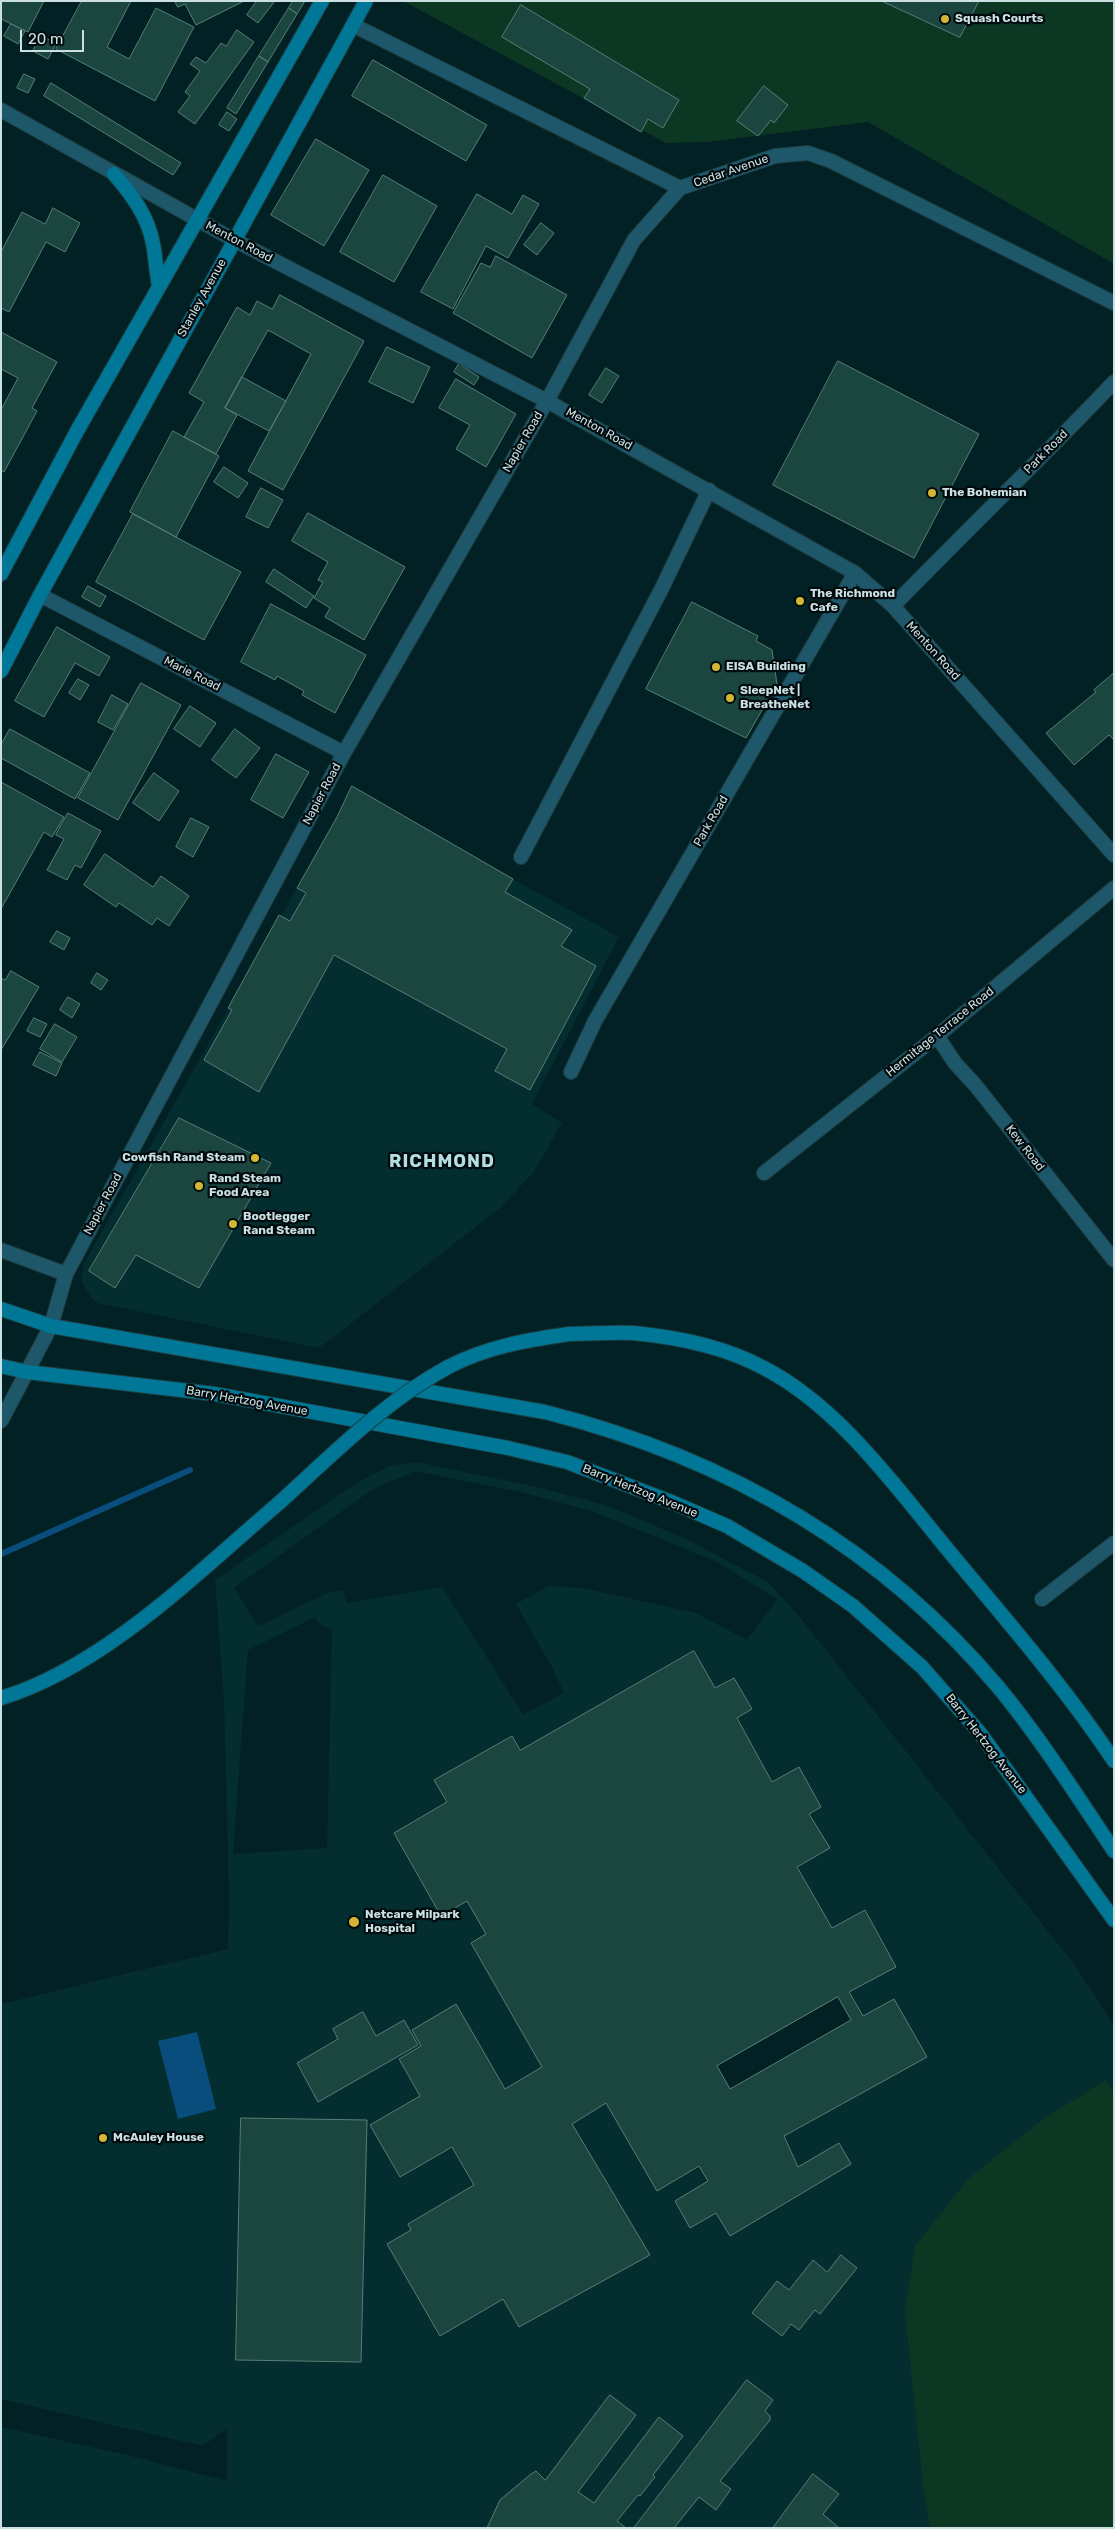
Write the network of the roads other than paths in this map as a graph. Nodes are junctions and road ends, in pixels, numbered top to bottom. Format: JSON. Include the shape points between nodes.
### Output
{"nodes":[{"id":1,"x":322,"y":1,"type":"edge"},
{"id":2,"x":366,"y":1,"type":"edge"},
{"id":3,"x":353,"y":25,"type":"junction"},
{"id":4,"x":1,"y":110,"type":"edge"},
{"id":5,"x":114,"y":174,"type":"junction"},
{"id":6,"x":680,"y":188,"type":"junction"},
{"id":7,"x":197,"y":220,"type":"junction"},
{"id":8,"x":234,"y":240,"type":"junction"},
{"id":9,"x":159,"y":286,"type":"junction"},
{"id":10,"x":1114,"y":303,"type":"edge"},
{"id":11,"x":1114,"y":382,"type":"edge"},
{"id":12,"x":547,"y":401,"type":"junction"},
{"id":13,"x":708,"y":490,"type":"junction"},
{"id":14,"x":855,"y":573,"type":"junction"},
{"id":15,"x":1,"y":574,"type":"edge"},
{"id":16,"x":40,"y":596,"type":"junction"},
{"id":17,"x":893,"y":606,"type":"junction"},
{"id":18,"x":1,"y":671,"type":"edge"},
{"id":19,"x":344,"y":753,"type":"junction"},
{"id":20,"x":1114,"y":855,"type":"edge"},
{"id":21,"x":521,"y":857,"type":"dead end"},
{"id":22,"x":1114,"y":888,"type":"edge"},
{"id":23,"x":937,"y":1036,"type":"junction"},
{"id":24,"x":570,"y":1072,"type":"dead end"},
{"id":25,"x":764,"y":1173,"type":"dead end"},
{"id":26,"x":1,"y":1250,"type":"edge"},
{"id":27,"x":1114,"y":1260,"type":"edge"},
{"id":28,"x":66,"y":1274,"type":"junction"},
{"id":29,"x":1,"y":1309,"type":"edge"},
{"id":30,"x":51,"y":1326,"type":"junction"},
{"id":31,"x":1,"y":1366,"type":"edge"},
{"id":32,"x":27,"y":1372,"type":"junction"},
{"id":33,"x":1,"y":1421,"type":"edge"},
{"id":34,"x":1114,"y":1543,"type":"edge"},
{"id":35,"x":1042,"y":1599,"type":"dead end"},
{"id":36,"x":1,"y":1698,"type":"edge"},
{"id":37,"x":1114,"y":1762,"type":"edge"},
{"id":38,"x":1114,"y":1851,"type":"edge"},
{"id":39,"x":1114,"y":1920,"type":"edge"}],
"edges":[{"from":1,"to":7,"type":"main road"},
{"from":2,"to":3,"type":"main road","name":"Stanley Avenue"},
{"from":3,"to":6,"type":"street","name":"Cedar Avenue"},
{"from":3,"to":8,"type":"main road","name":"Stanley Avenue"},
{"from":4,"to":5,"type":"street","name":"Menton Road"},
{"from":5,"to":7,"type":"street","name":"Menton Road"},
{"from":5,"to":9,"type":"main road","via":[[132,194],[145,218],[153,244]]},
{"from":6,"to":10,"type":"street","name":"Cedar Avenue","via":[[775,156],[808,153],[831,161]]},
{"from":6,"to":12,"type":"street","name":"Napier Road","via":[[634,240]]},
{"from":7,"to":8,"type":"street","name":"Menton Road"},
{"from":7,"to":9,"type":"main road"},
{"from":8,"to":12,"type":"street","name":"Menton Road"},
{"from":8,"to":16,"type":"main road","name":"Stanley Avenue"},
{"from":9,"to":15,"type":"main road"},
{"from":11,"to":17,"type":"street","name":"Park Road"},
{"from":12,"to":13,"type":"street","name":"Menton Road"},
{"from":12,"to":19,"type":"street","name":"Napier Road"},
{"from":13,"to":14,"type":"street","name":"Menton Road"},
{"from":13,"to":21,"type":"street","via":[[661,590]]},
{"from":14,"to":17,"type":"street","name":"Menton Road"},
{"from":14,"to":24,"type":"street","name":"Park Road","via":[[595,1021]]},
{"from":16,"to":18,"type":"main road","name":"Stanley Avenue"},
{"from":16,"to":19,"type":"street","name":"Marie Road"},
{"from":17,"to":20,"type":"street","name":"Menton Road"},
{"from":19,"to":28,"type":"street","name":"Napier Road"},
{"from":22,"to":23,"type":"street","name":"Hermitage Terrace Road"},
{"from":23,"to":25,"type":"street","name":"Hermitage Terrace Road"},
{"from":23,"to":27,"type":"street","name":"Kew Road","via":[[955,1063]]},
{"from":26,"to":28,"type":"street"},
{"from":28,"to":30,"type":"street","name":"Napier Road"},
{"from":29,"to":30,"type":"main road"},
{"from":30,"to":32,"type":"street","name":"Napier Road"},
{"from":30,"to":38,"type":"main road","via":[[545,1412],[604,1427],[724,1476],[777,1502],[848,1546],[955,1638],[1025,1721]]},
{"from":31,"to":32,"type":"main road","name":"Barry Hertzog Avenue"},
{"from":32,"to":33,"type":"street","name":"Napier Road"},
{"from":32,"to":39,"type":"main road","name":"Barry Hertzog Avenue","via":[[215,1394],[508,1448],[567,1462],[727,1526],[803,1571],[853,1606],[922,1667],[980,1733]]},
{"from":34,"to":35,"type":"street"},
{"from":36,"to":37,"type":"main road","bridge":true,"via":[[45,1682],[85,1661],[153,1609],[415,1386],[449,1366],[522,1341],[569,1334],[632,1333],[676,1339],[730,1353],[764,1367],[801,1391],[828,1414],[903,1496],[1022,1640]]}]}
